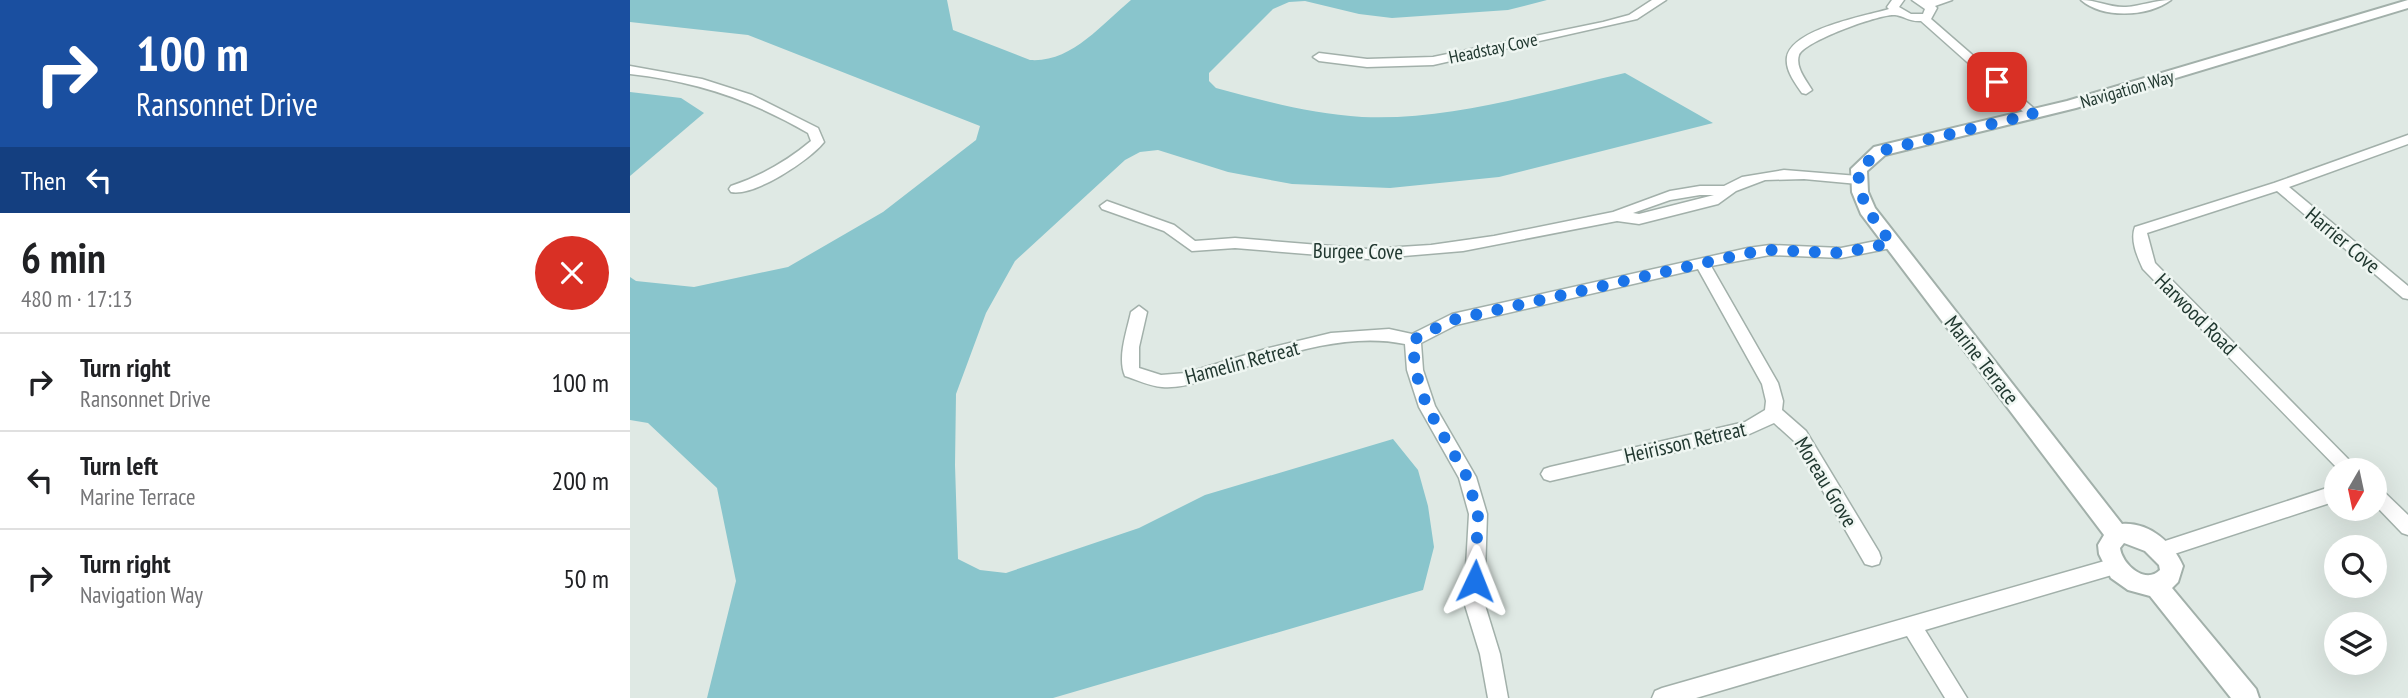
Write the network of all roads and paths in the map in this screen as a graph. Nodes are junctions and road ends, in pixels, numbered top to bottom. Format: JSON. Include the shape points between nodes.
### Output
{"nodes":[{"id":1,"x":1660,"y":0,"type":"edge"},
{"id":2,"x":1946,"y":0,"type":"edge"},
{"id":3,"x":2087,"y":0,"type":"edge"},
{"id":4,"x":2165,"y":0,"type":"edge"},
{"id":5,"x":1923,"y":2,"type":"edge"},
{"id":6,"x":2408,"y":4,"type":"edge"},
{"id":7,"x":1897,"y":5,"type":"edge"},
{"id":8,"x":1924,"y":18,"type":"junction"},
{"id":9,"x":1319,"y":57,"type":"dead end"},
{"id":10,"x":630,"y":70,"type":"edge"},
{"id":11,"x":1806,"y":90,"type":"dead end"},
{"id":12,"x":2033,"y":114,"type":"junction"},
{"id":13,"x":2408,"y":139,"type":"edge"},
{"id":14,"x":1858,"y":180,"type":"junction"},
{"id":15,"x":2279,"y":186,"type":"junction"},
{"id":16,"x":736,"y":189,"type":"dead end"},
{"id":17,"x":1107,"y":206,"type":"dead end"},
{"id":18,"x":1891,"y":243,"type":"junction"},
{"id":19,"x":1702,"y":263,"type":"junction"},
{"id":20,"x":2408,"y":294,"type":"edge"},
{"id":21,"x":1139,"y":312,"type":"dead end"},
{"id":22,"x":1413,"y":340,"type":"junction"},
{"id":23,"x":1773,"y":412,"type":"junction"},
{"id":24,"x":2338,"y":458,"type":"edge"},
{"id":25,"x":1550,"y":474,"type":"dead end"},
{"id":26,"x":2324,"y":497,"type":"edge"},
{"id":27,"x":2387,"y":506,"type":"edge"},
{"id":28,"x":2408,"y":527,"type":"edge"},
{"id":29,"x":2117,"y":535,"type":"junction"},
{"id":30,"x":2162,"y":550,"type":"junction"},
{"id":31,"x":1872,"y":558,"type":"dead end"},
{"id":32,"x":2115,"y":566,"type":"junction"},
{"id":33,"x":2155,"y":585,"type":"junction"},
{"id":34,"x":1912,"y":625,"type":"junction"},
{"id":35,"x":1499,"y":698,"type":"edge"},
{"id":36,"x":1662,"y":698,"type":"edge"},
{"id":37,"x":1957,"y":698,"type":"edge"},
{"id":38,"x":2246,"y":698,"type":"edge"}],
"edges":[{"from":1,"to":9,"type":"street","name":"Headstay Cove","via":[[1633,17],[1605,25],[1433,61],[1367,63]]},
{"from":2,"to":5,"type":"street"},
{"from":3,"to":4,"type":"street","via":[[2112,11],[2131,11]]},
{"from":5,"to":8,"type":"street","via":[[1931,13]]},
{"from":6,"to":12,"type":"street","name":"Navigation Way","via":[[2193,71]]},
{"from":7,"to":8,"type":"street","via":[[1905,16]]},
{"from":7,"to":11,"type":"street","via":[[1798,44],[1793,67]]},
{"from":8,"to":12,"type":"street"},
{"from":10,"to":16,"type":"street","via":[[720,86],[813,131],[818,142],[789,166]]},
{"from":12,"to":14,"type":"street","name":"Navigation Way","via":[[1880,151],[1859,169]]},
{"from":13,"to":15,"type":"street","name":"Harwood Road"},
{"from":14,"to":17,"type":"street","name":"Burgee Cove","via":[[1781,174],[1751,180],[1718,199],[1639,219],[1617,216],[1487,243],[1365,254],[1227,242],[1192,246],[1169,228]]},
{"from":14,"to":18,"type":"street","name":"Marine Terrace","via":[[1867,210]]},
{"from":15,"to":20,"type":"street","name":"Harrier Cove"},
{"from":15,"to":24,"type":"street","name":"Harwood Road","via":[[2140,230],[2140,241],[2148,265]]},
{"from":18,"to":19,"type":"street","via":[[1841,253],[1770,250]]},
{"from":18,"to":29,"type":"street","name":"Marine Terrace"},
{"from":19,"to":22,"type":"street","via":[[1452,320]]},
{"from":19,"to":23,"type":"street","name":"Heirisson Retreat","via":[[1770,383]]},
{"from":21,"to":22,"type":"street","name":"Hamelin Retreat","via":[[1130,372],[1161,381],[1186,379],[1336,336],[1384,334]]},
{"from":22,"to":35,"type":"street","via":[[1415,370],[1427,407],[1467,477],[1478,514],[1474,602]]},
{"from":23,"to":25,"type":"street","name":"Heirisson Retreat","via":[[1760,424],[1745,429]]},
{"from":23,"to":31,"type":"street","name":"Moreau Grove","via":[[1800,436]]},
{"from":26,"to":30,"type":"street"},
{"from":27,"to":28,"type":"street"},
{"from":29,"to":30,"type":"street","via":[[2145,537]]},
{"from":29,"to":32,"type":"street","via":[[2109,545]]},
{"from":30,"to":33,"type":"street","via":[[2169,576]]},
{"from":32,"to":33,"type":"street","via":[[2133,581]]},
{"from":32,"to":34,"type":"street"},
{"from":33,"to":38,"type":"street"},
{"from":34,"to":36,"type":"street"},
{"from":34,"to":37,"type":"street"}]}
